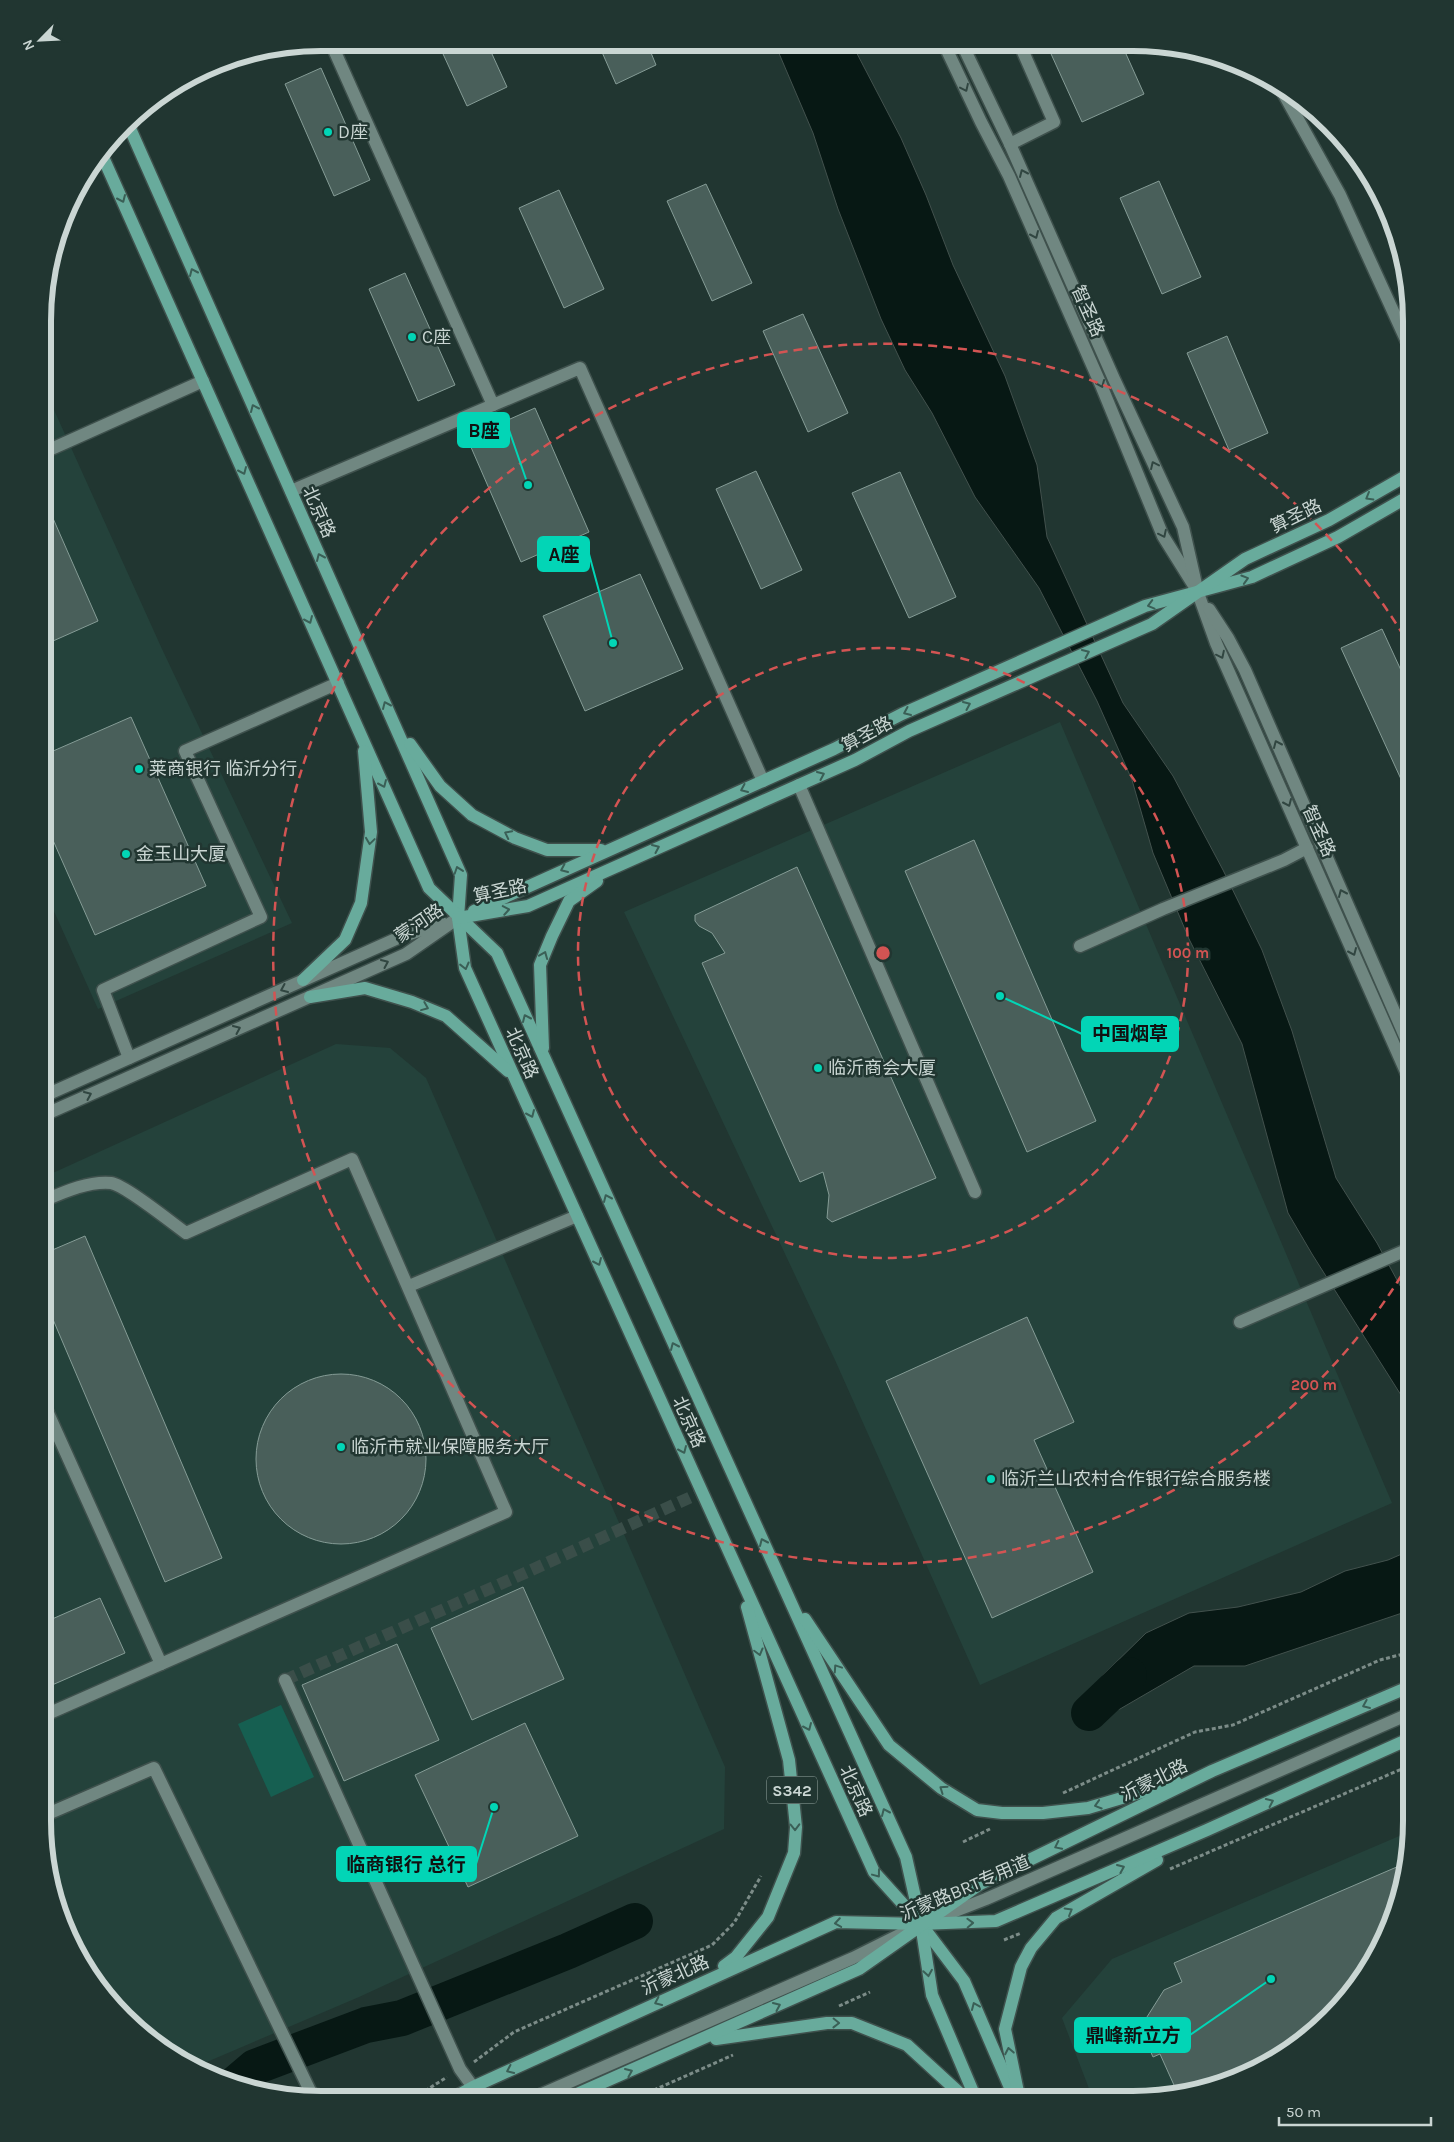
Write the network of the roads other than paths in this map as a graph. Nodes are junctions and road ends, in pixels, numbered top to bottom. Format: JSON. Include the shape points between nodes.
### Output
{"nodes":[{"id":1,"x":335,"y":51,"type":"edge"},
{"id":2,"x":947,"y":51,"type":"edge"},
{"id":3,"x":965,"y":51,"type":"edge"},
{"id":4,"x":1023,"y":51,"type":"edge"},
{"id":5,"x":1286,"y":99,"type":"edge"},
{"id":6,"x":130,"y":130,"type":"edge"},
{"id":7,"x":1010,"y":144,"type":"junction"},
{"id":8,"x":104,"y":161,"type":"edge"},
{"id":9,"x":1403,"y":333,"type":"edge"},
{"id":10,"x":203,"y":381,"type":"junction"},
{"id":11,"x":493,"y":405,"type":"junction"},
{"id":12,"x":51,"y":449,"type":"edge"},
{"id":13,"x":1403,"y":478,"type":"edge"},
{"id":14,"x":291,"y":491,"type":"junction"},
{"id":15,"x":1403,"y":500,"type":"edge"},
{"id":16,"x":1198,"y":593,"type":"junction"},
{"id":17,"x":338,"y":683,"type":"junction"},
{"id":18,"x":394,"y":722,"type":"junction"},
{"id":19,"x":363,"y":741,"type":"junction"},
{"id":20,"x":763,"y":780,"type":"junction"},
{"id":21,"x":799,"y":785,"type":"junction"},
{"id":22,"x":1307,"y":848,"type":"junction"},
{"id":23,"x":606,"y":850,"type":"junction"},
{"id":24,"x":616,"y":866,"type":"junction"},
{"id":25,"x":458,"y":918,"type":"junction"},
{"id":26,"x":1080,"y":946,"type":"dead end"},
{"id":27,"x":303,"y":980,"type":"junction"},
{"id":28,"x":310,"y":997,"type":"junction"},
{"id":29,"x":1403,"y":1032,"type":"edge"},
{"id":30,"x":543,"y":1056,"type":"junction"},
{"id":31,"x":128,"y":1058,"type":"junction"},
{"id":32,"x":1403,"y":1065,"type":"edge"},
{"id":33,"x":513,"y":1075,"type":"junction"},
{"id":34,"x":51,"y":1093,"type":"edge"},
{"id":35,"x":51,"y":1112,"type":"edge"},
{"id":36,"x":975,"y":1192,"type":"dead end"},
{"id":37,"x":51,"y":1198,"type":"edge"},
{"id":38,"x":577,"y":1216,"type":"junction"},
{"id":39,"x":1403,"y":1252,"type":"edge"},
{"id":40,"x":409,"y":1286,"type":"junction"},
{"id":41,"x":1240,"y":1322,"type":"dead end"},
{"id":42,"x":51,"y":1420,"type":"edge"},
{"id":43,"x":737,"y":1571,"type":"junction"},
{"id":44,"x":783,"y":1586,"type":"junction"},
{"id":45,"x":161,"y":1664,"type":"junction"},
{"id":46,"x":285,"y":1680,"type":"dead end"},
{"id":47,"x":1403,"y":1689,"type":"edge"},
{"id":48,"x":51,"y":1712,"type":"edge"},
{"id":49,"x":1403,"y":1716,"type":"edge"},
{"id":50,"x":1403,"y":1742,"type":"edge"},
{"id":51,"x":1212,"y":1771,"type":"junction"},
{"id":52,"x":51,"y":1812,"type":"edge"},
{"id":53,"x":1207,"y":1830,"type":"junction"},
{"id":54,"x":921,"y":1924,"type":"junction"},
{"id":55,"x":702,"y":1982,"type":"junction"},
{"id":56,"x":701,"y":2041,"type":"junction"},
{"id":57,"x":473,"y":2087,"type":"junction"},
{"id":58,"x":309,"y":2090,"type":"edge"},
{"id":59,"x":466,"y":2091,"type":"edge"},
{"id":60,"x":549,"y":2091,"type":"edge"},
{"id":61,"x":584,"y":2091,"type":"edge"},
{"id":62,"x":957,"y":2091,"type":"edge"},
{"id":63,"x":973,"y":2091,"type":"edge"},
{"id":64,"x":1012,"y":2091,"type":"edge"},
{"id":65,"x":1017,"y":2091,"type":"edge"}],
"edges":[{"from":1,"to":11,"type":"street"},
{"from":2,"to":16,"type":"street","name":"智圣路","one_way":true,"via":[[1009,176],[1101,384],[1163,536]]},
{"from":3,"to":7,"type":"street","name":"智圣路"},
{"from":4,"to":7,"type":"street","via":[[1054,122]]},
{"from":5,"to":9,"type":"street","via":[[1340,195]]},
{"from":14,"to":6,"type":"main road","name":"北京路","one_way":true},
{"from":16,"to":7,"type":"street","name":"智圣路","one_way":true,"via":[[1183,527]]},
{"from":8,"to":10,"type":"main road","name":"北京路","one_way":true},
{"from":10,"to":12,"type":"street"},
{"from":10,"to":17,"type":"main road","name":"北京路","one_way":true},
{"from":11,"to":14,"type":"street"},
{"from":11,"to":20,"type":"street","via":[[580,368]]},
{"from":13,"to":16,"type":"main road","name":"算圣路","one_way":true,"via":[[1330,520],[1244,559]]},
{"from":18,"to":14,"type":"main road","name":"北京路","one_way":true},
{"from":16,"to":15,"type":"main road","name":"算圣路","one_way":true,"via":[[1252,577],[1338,537]]},
{"from":16,"to":20,"type":"main road","name":"算圣路","one_way":true,"via":[[1145,606]]},
{"from":21,"to":16,"type":"main road","name":"算圣路","one_way":true,"via":[[909,731],[1152,624]]},
{"from":16,"to":22,"type":"street","name":"智圣路","one_way":true,"via":[[1216,643]]},
{"from":29,"to":16,"type":"street","name":"智圣路","one_way":true,"via":[[1245,670]]},
{"from":17,"to":19,"type":"main road","name":"北京路"},
{"from":17,"to":31,"type":"street","via":[[185,751],[261,917],[103,990]]},
{"from":23,"to":18,"type":"main road","one_way":true,"via":[[547,850],[472,816],[440,786]]},
{"from":25,"to":18,"type":"main road","name":"北京路","one_way":true,"via":[[462,875]]},
{"from":19,"to":25,"type":"main road","name":"北京路","one_way":true,"via":[[429,888]]},
{"from":19,"to":27,"type":"main road","one_way":true,"via":[[371,832],[361,903],[345,940]]},
{"from":20,"to":23,"type":"main road","name":"算圣路","one_way":true},
{"from":24,"to":21,"type":"main road","name":"算圣路","one_way":true},
{"from":21,"to":36,"type":"street"},
{"from":22,"to":26,"type":"street"},
{"from":22,"to":32,"type":"street","name":"智圣路","one_way":true},
{"from":23,"to":25,"type":"main road","name":"算圣路","one_way":true},
{"from":25,"to":24,"type":"main road","name":"算圣路","one_way":true,"via":[[528,906]]},
{"from":30,"to":24,"type":"main road","one_way":true,"via":[[540,966],[570,901]]},
{"from":25,"to":27,"type":"street","name":"蒙河路","via":[[398,938]]},
{"from":28,"to":25,"type":"street","name":"蒙河路","one_way":true,"via":[[406,954]]},
{"from":30,"to":25,"type":"main road","name":"北京路","one_way":true,"via":[[497,953]]},
{"from":25,"to":33,"type":"main road","name":"北京路","one_way":true,"via":[[465,968]]},
{"from":27,"to":31,"type":"street","name":"蒙河路","one_way":true},
{"from":28,"to":33,"type":"main road","one_way":true,"via":[[365,988],[412,1002],[446,1016]]},
{"from":35,"to":28,"type":"street","name":"蒙河路","one_way":true},
{"from":44,"to":30,"type":"main road","name":"北京路","one_way":true},
{"from":31,"to":34,"type":"street","name":"蒙河路"},
{"from":33,"to":38,"type":"main road","name":"北京路","one_way":true},
{"from":37,"to":40,"type":"street","via":[[74,1187],[112,1183],[142,1200],[186,1233],[352,1159]]},
{"from":38,"to":40,"type":"street"},
{"from":38,"to":43,"type":"main road","name":"北京路","one_way":true},
{"from":39,"to":41,"type":"street"},
{"from":40,"to":45,"type":"street","via":[[506,1512]]},
{"from":42,"to":45,"type":"street"},
{"from":43,"to":54,"type":"main road","name":"北京路","one_way":true,"via":[[874,1872]]},
{"from":43,"to":55,"type":"main road","number":"S342","one_way":true,"via":[[788,1760],[796,1827],[794,1853],[768,1917],[736,1958]]},
{"from":51,"to":44,"type":"main road","one_way":true,"via":[[1088,1808],[1036,1813],[977,1810],[941,1788],[889,1745]]},
{"from":54,"to":44,"type":"main road","name":"北京路","one_way":true,"via":[[906,1857]]},
{"from":45,"to":48,"type":"street"},
{"from":46,"to":57,"type":"street","via":[[460,2069]]},
{"from":47,"to":51,"type":"main road","name":"沂蒙北路","one_way":true},
{"from":49,"to":54,"type":"street","name":"沂蒙路BRT专用道","via":[[995,1895]]},
{"from":53,"to":50,"type":"main road","name":"沂蒙北路","one_way":true},
{"from":51,"to":54,"type":"main road","name":"沂蒙北路","one_way":true,"via":[[980,1884]]},
{"from":52,"to":58,"type":"street","via":[[154,1768]]},
{"from":54,"to":53,"type":"main road","name":"沂蒙北路","one_way":true,"via":[[996,1922]]},
{"from":65,"to":53,"type":"main road","one_way":true,"via":[[1005,2029],[1022,1967],[1031,1948],[1056,1918]]},
{"from":54,"to":55,"type":"main road","name":"沂蒙北路","one_way":true,"via":[[836,1922]]},
{"from":56,"to":54,"type":"main road","name":"沂蒙北路","one_way":true,"via":[[859,1970]]},
{"from":54,"to":60,"type":"street","name":"沂蒙路BRT专用道","via":[[853,1958]]},
{"from":54,"to":63,"type":"main road","name":"北京路","one_way":true,"via":[[932,1995]]},
{"from":64,"to":54,"type":"main road","name":"北京路","one_way":true,"via":[[964,1981]]},
{"from":55,"to":57,"type":"main road","name":"沂蒙北路","one_way":true},
{"from":61,"to":56,"type":"main road","name":"沂蒙北路","one_way":true},
{"from":56,"to":62,"type":"main road","one_way":true,"via":[[827,2023],[852,2023],[907,2045]]},
{"from":57,"to":59,"type":"main road","name":"沂蒙北路"}]}
